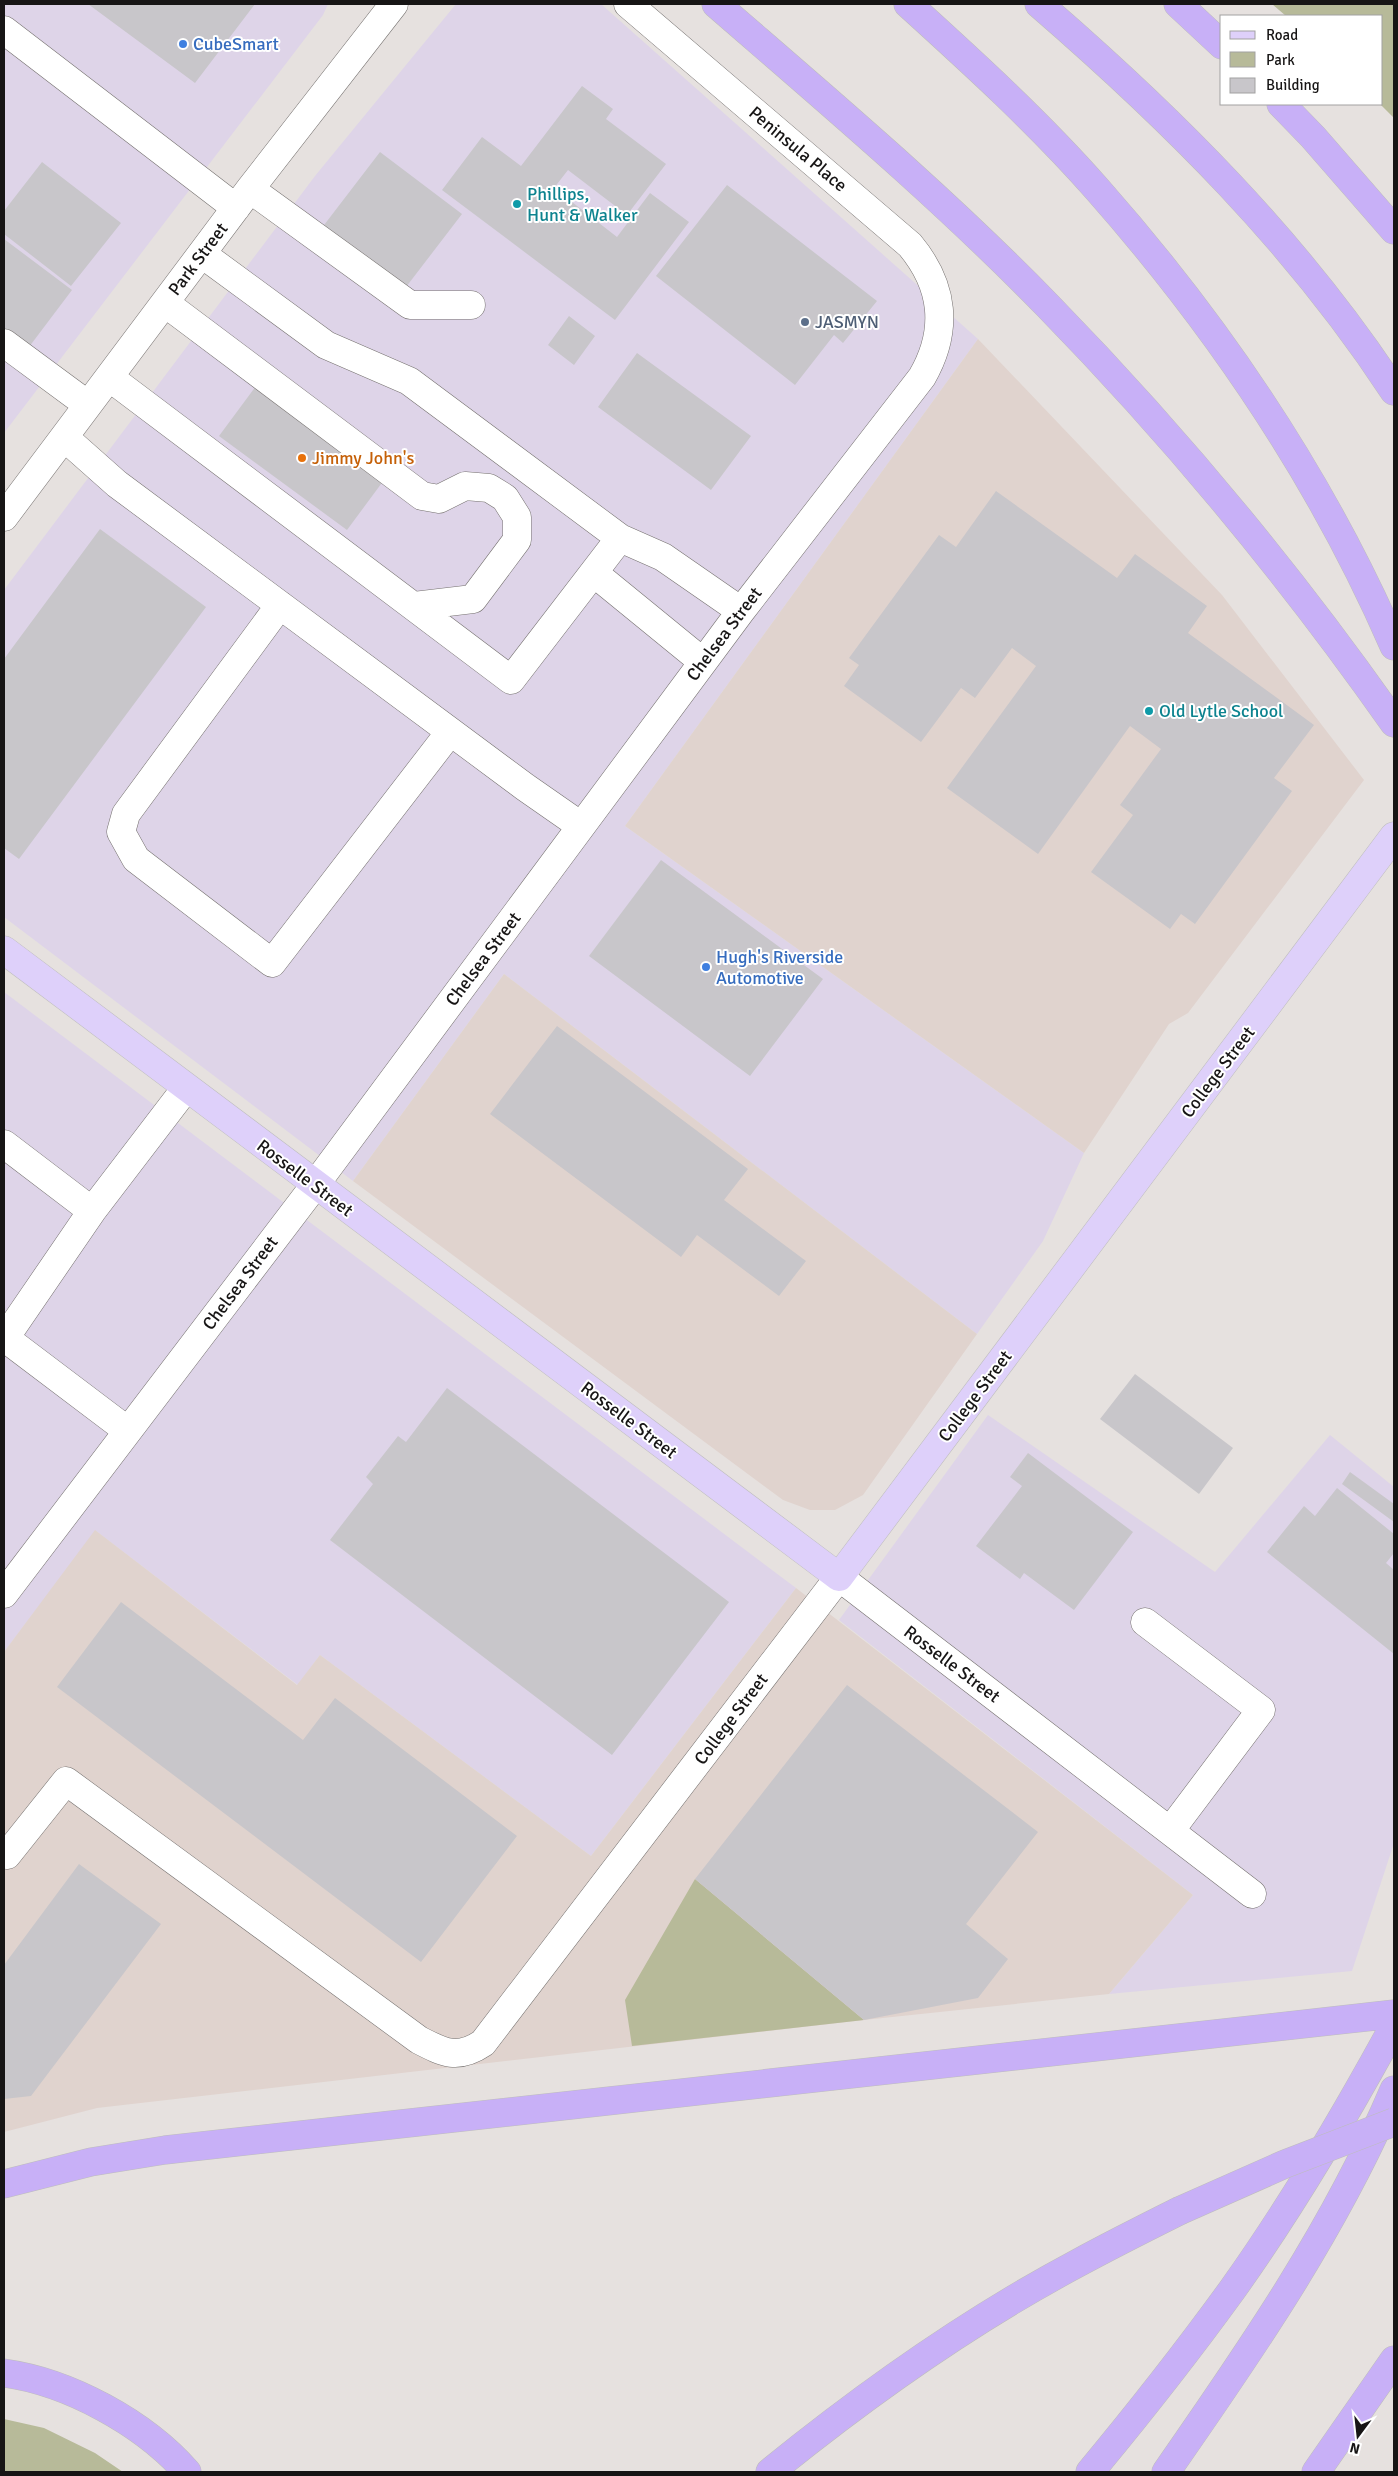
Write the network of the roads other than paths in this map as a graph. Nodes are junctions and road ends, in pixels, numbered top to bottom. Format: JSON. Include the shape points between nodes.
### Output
{"nodes":[{"id":1,"x":394,"y":4,"type":"edge"},
{"id":2,"x":628,"y":4,"type":"edge"},
{"id":3,"x":716,"y":4,"type":"edge"},
{"id":4,"x":908,"y":4,"type":"edge"},
{"id":5,"x":1039,"y":4,"type":"edge"},
{"id":6,"x":1178,"y":4,"type":"edge"},
{"id":7,"x":4,"y":30,"type":"edge"},
{"id":8,"x":1220,"y":43,"type":"edge"},
{"id":9,"x":1282,"y":105,"type":"edge"},
{"id":10,"x":243,"y":198,"type":"junction"},
{"id":11,"x":1394,"y":230,"type":"edge"},
{"id":12,"x":202,"y":254,"type":"junction"},
{"id":13,"x":164,"y":303,"type":"junction"},
{"id":14,"x":471,"y":305,"type":"dead end"},
{"id":15,"x":939,"y":314,"type":"joint"},
{"id":16,"x":4,"y":343,"type":"edge"},
{"id":17,"x":109,"y":377,"type":"junction"},
{"id":18,"x":1394,"y":391,"type":"edge"},
{"id":19,"x":88,"y":405,"type":"junction"},
{"id":20,"x":64,"y":438,"type":"junction"},
{"id":21,"x":4,"y":516,"type":"edge"},
{"id":22,"x":620,"y":538,"type":"junction"},
{"id":23,"x":594,"y":573,"type":"junction"},
{"id":24,"x":280,"y":604,"type":"junction"},
{"id":25,"x":414,"y":606,"type":"junction"},
{"id":26,"x":741,"y":611,"type":"junction"},
{"id":27,"x":1394,"y":646,"type":"edge"},
{"id":28,"x":703,"y":662,"type":"junction"},
{"id":29,"x":1394,"y":723,"type":"edge"},
{"id":30,"x":450,"y":732,"type":"junction"},
{"id":31,"x":581,"y":826,"type":"junction"},
{"id":32,"x":1394,"y":836,"type":"edge"},
{"id":33,"x":4,"y":950,"type":"edge"},
{"id":34,"x":186,"y":1088,"type":"junction"},
{"id":35,"x":4,"y":1144,"type":"edge"},
{"id":36,"x":315,"y":1185,"type":"junction"},
{"id":37,"x":92,"y":1211,"type":"junction"},
{"id":38,"x":4,"y":1338,"type":"edge"},
{"id":39,"x":128,"y":1431,"type":"junction"},
{"id":40,"x":839,"y":1577,"type":"junction"},
{"id":41,"x":4,"y":1594,"type":"edge"},
{"id":42,"x":1145,"y":1622,"type":"dead end"},
{"id":43,"x":1170,"y":1831,"type":"junction"},
{"id":44,"x":5,"y":1855,"type":"edge"},
{"id":45,"x":1252,"y":1894,"type":"dead end"},
{"id":46,"x":1394,"y":2014,"type":"edge"},
{"id":47,"x":1394,"y":2026,"type":"edge"},
{"id":48,"x":1394,"y":2090,"type":"edge"},
{"id":49,"x":1394,"y":2122,"type":"edge"},
{"id":50,"x":4,"y":2184,"type":"edge"},
{"id":51,"x":1394,"y":2360,"type":"edge"},
{"id":52,"x":4,"y":2373,"type":"edge"},
{"id":53,"x":187,"y":2472,"type":"edge"},
{"id":54,"x":770,"y":2472,"type":"edge"},
{"id":55,"x":1090,"y":2472,"type":"edge"},
{"id":56,"x":1166,"y":2472,"type":"edge"},
{"id":57,"x":1316,"y":2472,"type":"edge"}],
"edges":[{"from":1,"to":10,"type":"street","name":"Park Street"},
{"from":2,"to":15,"type":"street","name":"Peninsula Place","via":[[910,245],[931,277]]},
{"from":3,"to":29,"type":"highway","via":[[935,196],[1054,312],[1154,418],[1256,538]]},
{"from":4,"to":27,"type":"highway","via":[[1043,132],[1096,188],[1194,306],[1281,433],[1324,504]]},
{"from":5,"to":18,"type":"highway","via":[[1192,142],[1294,257]]},
{"from":6,"to":8,"type":"highway"},
{"from":7,"to":10,"type":"street"},
{"from":9,"to":11,"type":"highway"},
{"from":10,"to":12,"type":"street","name":"Park Street"},
{"from":10,"to":14,"type":"street","via":[[410,305]]},
{"from":12,"to":13,"type":"street","name":"Park Street"},
{"from":12,"to":22,"type":"street","via":[[326,345],[409,381]]},
{"from":13,"to":17,"type":"street","name":"Park Street"},
{"from":13,"to":25,"type":"street","via":[[422,496],[439,499],[465,486],[489,488],[505,498],[517,517],[517,540],[473,598]]},
{"from":15,"to":26,"type":"street","name":"Chelsea Street","via":[[936,348],[922,377]]},
{"from":16,"to":19,"type":"street"},
{"from":17,"to":19,"type":"street","name":"Park Street"},
{"from":17,"to":25,"type":"street"},
{"from":19,"to":20,"type":"street","name":"Park Street"},
{"from":20,"to":21,"type":"street","name":"Park Street"},
{"from":20,"to":24,"type":"street","via":[[117,484]]},
{"from":22,"to":23,"type":"street"},
{"from":22,"to":26,"type":"street","via":[[663,556]]},
{"from":23,"to":25,"type":"street","via":[[512,680]]},
{"from":23,"to":28,"type":"street"},
{"from":24,"to":30,"type":"street"},
{"from":24,"to":30,"type":"street","via":[[126,814],[121,832],[136,859],[272,963]]},
{"from":26,"to":28,"type":"street","name":"Chelsea Street"},
{"from":28,"to":31,"type":"street","name":"Chelsea Street"},
{"from":30,"to":31,"type":"street"},
{"from":31,"to":36,"type":"street","name":"Chelsea Street"},
{"from":32,"to":40,"type":"main road","name":"College Street"},
{"from":33,"to":34,"type":"main road","name":"Rosselle Street"},
{"from":34,"to":36,"type":"main road","name":"Rosselle Street"},
{"from":34,"to":37,"type":"street"},
{"from":35,"to":37,"type":"street"},
{"from":36,"to":39,"type":"street","name":"Chelsea Street"},
{"from":36,"to":40,"type":"main road","name":"Rosselle Street"},
{"from":37,"to":38,"type":"street"},
{"from":38,"to":39,"type":"street"},
{"from":39,"to":41,"type":"street","name":"Chelsea Street"},
{"from":40,"to":43,"type":"street","name":"Rosselle Street"},
{"from":40,"to":44,"type":"street","name":"College Street","via":[[483,2043],[461,2054],[450,2053],[419,2040],[404,2030],[66,1781]]},
{"from":42,"to":43,"type":"street","via":[[1261,1710]]},
{"from":43,"to":45,"type":"street","name":"Rosselle Street"},
{"from":46,"to":50,"type":"highway","via":[[128,2156]]},
{"from":47,"to":55,"type":"highway","via":[[1345,2113],[1261,2247],[1155,2391]]},
{"from":48,"to":56,"type":"highway","via":[[1347,2187],[1302,2269]]},
{"from":49,"to":54,"type":"highway","bridge":true,"via":[[1285,2164],[1179,2211],[1076,2263],[944,2344],[870,2395]]},
{"from":51,"to":57,"type":"highway"},
{"from":52,"to":53,"type":"highway","via":[[90,2401],[138,2429]]}]}
